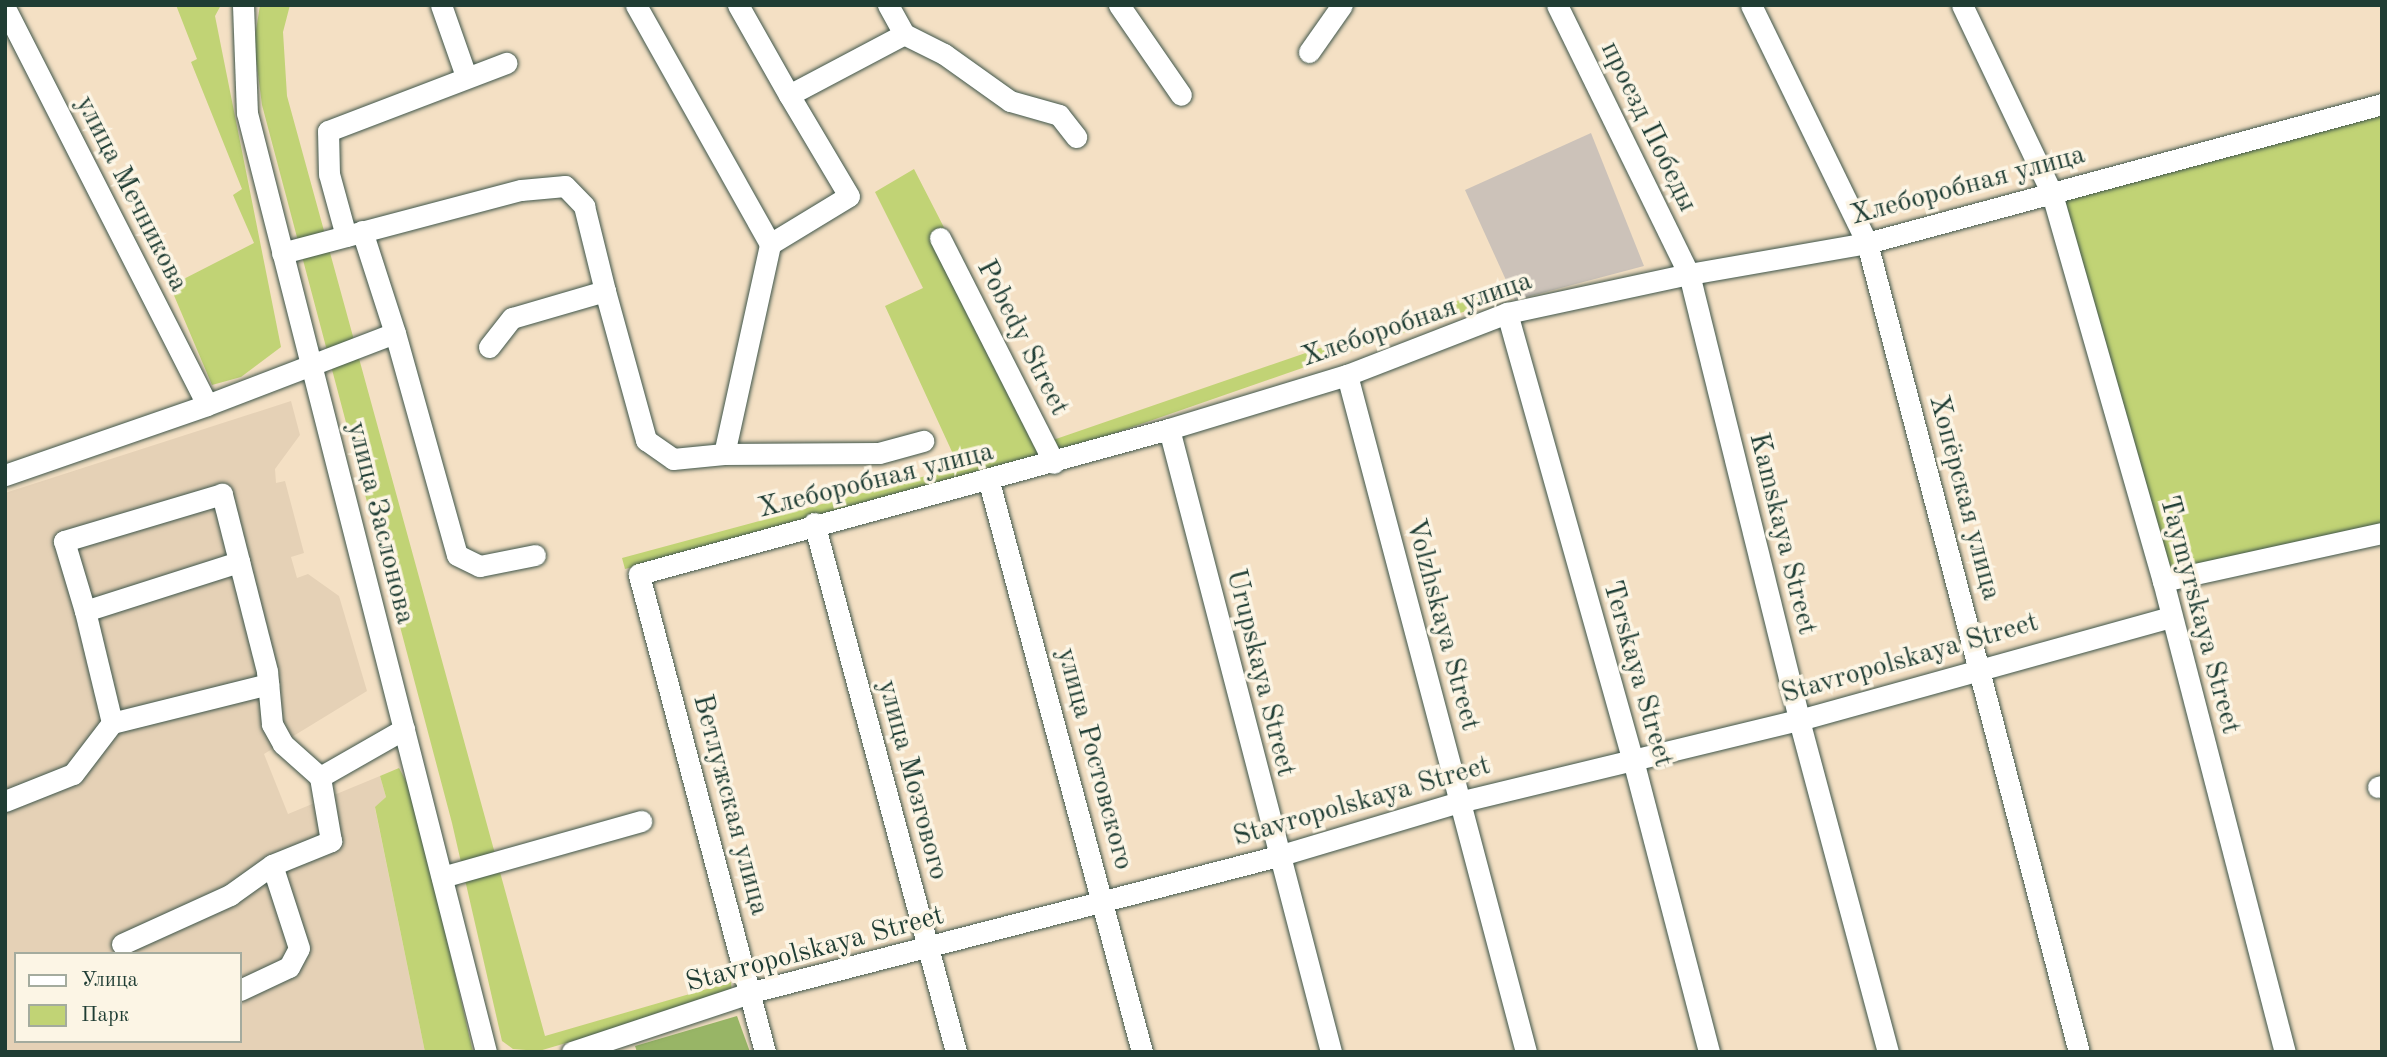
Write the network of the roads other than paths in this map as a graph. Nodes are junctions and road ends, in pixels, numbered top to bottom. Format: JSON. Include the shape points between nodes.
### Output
{"nodes":[{"id":1,"x":243,"y":5,"type":"edge"},
{"id":2,"x":441,"y":5,"type":"edge"},
{"id":3,"x":636,"y":5,"type":"edge"},
{"id":4,"x":738,"y":5,"type":"edge"},
{"id":5,"x":888,"y":5,"type":"edge"},
{"id":6,"x":1119,"y":5,"type":"edge"},
{"id":7,"x":1342,"y":5,"type":"edge"},
{"id":8,"x":1557,"y":5,"type":"edge"},
{"id":9,"x":1751,"y":5,"type":"edge"},
{"id":10,"x":1962,"y":5,"type":"edge"},
{"id":11,"x":5,"y":8,"type":"edge"},
{"id":12,"x":904,"y":34,"type":"junction"},
{"id":13,"x":1309,"y":52,"type":"dead end"},
{"id":14,"x":506,"y":63,"type":"dead end"},
{"id":15,"x":466,"y":76,"type":"junction"},
{"id":16,"x":1181,"y":94,"type":"dead end"},
{"id":17,"x":789,"y":95,"type":"junction"},
{"id":18,"x":2382,"y":104,"type":"edge"},
{"id":19,"x":1076,"y":137,"type":"dead end"},
{"id":20,"x":2052,"y":194,"type":"junction"},
{"id":21,"x":354,"y":233,"type":"junction"},
{"id":22,"x":940,"y":238,"type":"dead end"},
{"id":23,"x":1867,"y":243,"type":"junction"},
{"id":24,"x":770,"y":244,"type":"junction"},
{"id":25,"x":282,"y":253,"type":"junction"},
{"id":26,"x":1689,"y":274,"type":"junction"},
{"id":27,"x":606,"y":291,"type":"junction"},
{"id":28,"x":1507,"y":313,"type":"junction"},
{"id":29,"x":395,"y":333,"type":"junction"},
{"id":30,"x":489,"y":347,"type":"dead end"},
{"id":31,"x":311,"y":366,"type":"junction"},
{"id":32,"x":1347,"y":375,"type":"junction"},
{"id":33,"x":207,"y":405,"type":"junction"},
{"id":34,"x":1169,"y":429,"type":"junction"},
{"id":35,"x":923,"y":442,"type":"dead end"},
{"id":36,"x":724,"y":454,"type":"junction"},
{"id":37,"x":1054,"y":463,"type":"junction"},
{"id":38,"x":5,"y":475,"type":"edge"},
{"id":39,"x":989,"y":482,"type":"junction"},
{"id":40,"x":814,"y":523,"type":"junction"},
{"id":41,"x":2382,"y":533,"type":"edge"},
{"id":42,"x":535,"y":555,"type":"dead end"},
{"id":43,"x":239,"y":562,"type":"junction"},
{"id":44,"x":639,"y":574,"type":"joint"},
{"id":45,"x":2163,"y":581,"type":"junction"},
{"id":46,"x":85,"y":611,"type":"junction"},
{"id":47,"x":2170,"y":617,"type":"junction"},
{"id":48,"x":1981,"y":667,"type":"junction"},
{"id":49,"x":268,"y":684,"type":"junction"},
{"id":50,"x":1799,"y":720,"type":"junction"},
{"id":51,"x":112,"y":723,"type":"junction"},
{"id":52,"x":404,"y":729,"type":"junction"},
{"id":53,"x":1633,"y":760,"type":"junction"},
{"id":54,"x":320,"y":776,"type":"junction"},
{"id":55,"x":5,"y":802,"type":"edge"},
{"id":56,"x":1459,"y":802,"type":"junction"},
{"id":57,"x":641,"y":821,"type":"dead end"},
{"id":58,"x":1278,"y":856,"type":"junction"},
{"id":59,"x":272,"y":865,"type":"junction"},
{"id":60,"x":442,"y":877,"type":"junction"},
{"id":61,"x":1104,"y":903,"type":"junction"},
{"id":62,"x":122,"y":944,"type":"dead end"},
{"id":63,"x":928,"y":947,"type":"junction"},
{"id":64,"x":242,"y":989,"type":"edge"},
{"id":65,"x":752,"y":992,"type":"junction"},
{"id":66,"x":486,"y":1052,"type":"edge"},
{"id":67,"x":572,"y":1052,"type":"edge"},
{"id":68,"x":765,"y":1052,"type":"edge"},
{"id":69,"x":956,"y":1052,"type":"edge"},
{"id":70,"x":1142,"y":1052,"type":"edge"},
{"id":71,"x":1331,"y":1052,"type":"edge"},
{"id":72,"x":1526,"y":1052,"type":"edge"},
{"id":73,"x":1709,"y":1052,"type":"edge"},
{"id":74,"x":1888,"y":1052,"type":"edge"},
{"id":75,"x":2079,"y":1052,"type":"edge"},
{"id":76,"x":2285,"y":1052,"type":"edge"}],
"edges":[{"from":1,"to":25,"type":"street","name":"улица Заслонова","via":[[247,113]]},
{"from":2,"to":15,"type":"street"},
{"from":3,"to":24,"type":"street"},
{"from":4,"to":17,"type":"street"},
{"from":5,"to":12,"type":"street"},
{"from":6,"to":16,"type":"street"},
{"from":7,"to":13,"type":"street"},
{"from":8,"to":26,"type":"street","name":"проезд Победы"},
{"from":9,"to":23,"type":"street","name":"Хопёрская улица"},
{"from":10,"to":20,"type":"street","name":"Taymyrskaya Street"},
{"from":11,"to":33,"type":"street","name":"улица Мечникова"},
{"from":12,"to":17,"type":"street"},
{"from":12,"to":19,"type":"street","via":[[944,54],[1010,101],[1059,115]]},
{"from":14,"to":15,"type":"street"},
{"from":15,"to":21,"type":"street","via":[[328,131],[329,174]]},
{"from":17,"to":24,"type":"street","via":[[849,196]]},
{"from":18,"to":20,"type":"street","name":"Хлеборобная улица"},
{"from":20,"to":23,"type":"street","name":"Хлеборобная улица"},
{"from":20,"to":45,"type":"street","name":"Taymyrskaya Street"},
{"from":21,"to":25,"type":"street"},
{"from":21,"to":27,"type":"street","via":[[521,190],[565,186],[584,206]]},
{"from":21,"to":29,"type":"street"},
{"from":22,"to":37,"type":"street","name":"Pobedy Street"},
{"from":23,"to":26,"type":"street","name":"Хлеборобная улица"},
{"from":23,"to":48,"type":"street","name":"Хопёрская улица"},
{"from":24,"to":36,"type":"street"},
{"from":25,"to":31,"type":"street","name":"улица Заслонова"},
{"from":26,"to":28,"type":"street","name":"Хлеборобная улица"},
{"from":26,"to":50,"type":"street","name":"Kamskaya Street"},
{"from":27,"to":30,"type":"street","via":[[512,318]]},
{"from":27,"to":36,"type":"street","via":[[646,440],[673,459]]},
{"from":28,"to":32,"type":"street","name":"Хлеборобная улица"},
{"from":28,"to":53,"type":"street","name":"Terskaya Street"},
{"from":29,"to":31,"type":"street"},
{"from":29,"to":42,"type":"street","via":[[457,555],[480,566]]},
{"from":31,"to":33,"type":"street"},
{"from":31,"to":52,"type":"street","name":"улица Заслонова"},
{"from":32,"to":34,"type":"street","name":"Хлеборобная улица"},
{"from":32,"to":56,"type":"street","name":"Volzhskaya Street"},
{"from":33,"to":38,"type":"street"},
{"from":34,"to":37,"type":"street","name":"Хлеборобная улица"},
{"from":34,"to":58,"type":"street","name":"Urupskaya Street"},
{"from":35,"to":36,"type":"street","via":[[879,453]]},
{"from":37,"to":39,"type":"street","name":"Хлеборобная улица"},
{"from":39,"to":40,"type":"street","name":"Хлеборобная улица"},
{"from":39,"to":61,"type":"street","name":"улица Ростовского"},
{"from":40,"to":44,"type":"street","name":"Хлеборобная улица"},
{"from":40,"to":63,"type":"street","name":"улица Мозгового"},
{"from":41,"to":45,"type":"street"},
{"from":43,"to":46,"type":"street"},
{"from":43,"to":46,"type":"street","via":[[222,494],[64,541]]},
{"from":43,"to":49,"type":"street"},
{"from":44,"to":65,"type":"street","name":"Ветлужская улица"},
{"from":45,"to":47,"type":"street","name":"Taymyrskaya Street"},
{"from":46,"to":51,"type":"street"},
{"from":47,"to":48,"type":"street","name":"Stavropolskaya Street"},
{"from":47,"to":76,"type":"street","name":"Taymyrskaya Street"},
{"from":48,"to":50,"type":"street","name":"Stavropolskaya Street"},
{"from":48,"to":75,"type":"street","name":"Хопёрская улица"},
{"from":49,"to":51,"type":"street"},
{"from":49,"to":54,"type":"street","via":[[272,724],[283,744]]},
{"from":50,"to":53,"type":"street","name":"Stavropolskaya Street"},
{"from":50,"to":74,"type":"street","name":"Kamskaya Street"},
{"from":51,"to":55,"type":"street","via":[[73,774]]},
{"from":52,"to":54,"type":"street"},
{"from":52,"to":60,"type":"street","name":"улица Заслонова"},
{"from":53,"to":56,"type":"street","name":"Stavropolskaya Street"},
{"from":53,"to":73,"type":"street","name":"Terskaya Street"},
{"from":54,"to":59,"type":"street","via":[[331,841]]},
{"from":56,"to":58,"type":"street","name":"Stavropolskaya Street"},
{"from":56,"to":72,"type":"street","name":"Volzhskaya Street"},
{"from":57,"to":60,"type":"street"},
{"from":58,"to":61,"type":"street","name":"Stavropolskaya Street"},
{"from":58,"to":71,"type":"street","name":"Urupskaya Street"},
{"from":59,"to":62,"type":"street","via":[[230,895]]},
{"from":59,"to":64,"type":"street","via":[[299,948],[289,967]]},
{"from":60,"to":66,"type":"street","name":"улица Заслонова"},
{"from":61,"to":63,"type":"street","name":"Stavropolskaya Street"},
{"from":61,"to":70,"type":"street","name":"улица Ростовского"},
{"from":63,"to":65,"type":"street","name":"Stavropolskaya Street"},
{"from":63,"to":69,"type":"street","name":"улица Мозгового"},
{"from":65,"to":67,"type":"street","name":"Stavropolskaya Street"},
{"from":65,"to":68,"type":"street","name":"Ветлужская улица"}]}
